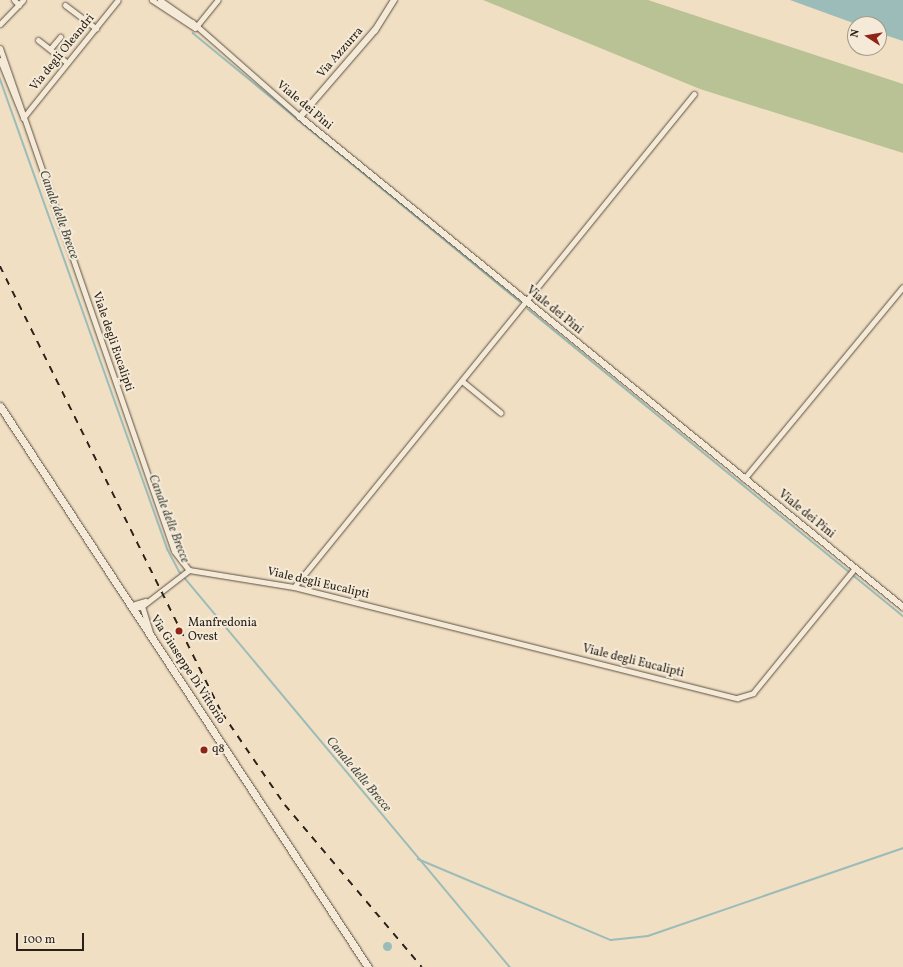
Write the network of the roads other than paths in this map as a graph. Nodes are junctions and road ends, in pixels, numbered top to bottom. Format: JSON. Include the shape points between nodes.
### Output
{"nodes":[{"id":1,"x":14,"y":0,"type":"edge"},
{"id":2,"x":22,"y":0,"type":"edge"},
{"id":3,"x":118,"y":0,"type":"edge"},
{"id":4,"x":152,"y":0,"type":"edge"},
{"id":5,"x":160,"y":0,"type":"edge"},
{"id":6,"x":218,"y":0,"type":"edge"},
{"id":7,"x":394,"y":0,"type":"edge"},
{"id":8,"x":19,"y":5,"type":"junction"},
{"id":9,"x":65,"y":5,"type":"dead end"},
{"id":10,"x":0,"y":24,"type":"edge"},
{"id":11,"x":96,"y":28,"type":"junction"},
{"id":12,"x":195,"y":28,"type":"junction"},
{"id":13,"x":60,"y":37,"type":"dead end"},
{"id":14,"x":38,"y":40,"type":"dead end"},
{"id":15,"x":0,"y":48,"type":"edge"},
{"id":16,"x":50,"y":49,"type":"junction"},
{"id":17,"x":0,"y":60,"type":"edge"},
{"id":18,"x":67,"y":63,"type":"junction"},
{"id":19,"x":694,"y":94,"type":"dead end"},
{"id":20,"x":300,"y":117,"type":"junction"},
{"id":21,"x":23,"y":118,"type":"junction"},
{"id":22,"x":903,"y":287,"type":"edge"},
{"id":23,"x":527,"y":303,"type":"junction"},
{"id":24,"x":462,"y":381,"type":"junction"},
{"id":25,"x":0,"y":406,"type":"edge"},
{"id":26,"x":501,"y":413,"type":"dead end"},
{"id":27,"x":744,"y":479,"type":"junction"},
{"id":28,"x":853,"y":569,"type":"junction"},
{"id":29,"x":188,"y":572,"type":"junction"},
{"id":30,"x":294,"y":587,"type":"junction"},
{"id":31,"x":144,"y":604,"type":"junction"},
{"id":32,"x":133,"y":606,"type":"junction"},
{"id":33,"x":903,"y":607,"type":"edge"},
{"id":34,"x":150,"y":632,"type":"junction"},
{"id":35,"x":368,"y":967,"type":"edge"}],
"edges":[{"from":1,"to":8,"type":"street"},
{"from":2,"to":8,"type":"street"},
{"from":3,"to":11,"type":"street","name":"Via degli Oleandri"},
{"from":4,"to":12,"type":"street","name":"Viale dei Pini"},
{"from":5,"to":12,"type":"street","name":"Viale dei Pini"},
{"from":6,"to":12,"type":"street"},
{"from":7,"to":20,"type":"street","name":"Via Azzurra","via":[[375,30]]},
{"from":8,"to":10,"type":"street"},
{"from":9,"to":11,"type":"street"},
{"from":11,"to":18,"type":"street","name":"Via degli Oleandri"},
{"from":12,"to":20,"type":"street","name":"Viale dei Pini"},
{"from":13,"to":16,"type":"street"},
{"from":14,"to":16,"type":"street"},
{"from":15,"to":21,"type":"street","name":"Viale degli Eucalipti"},
{"from":16,"to":18,"type":"street"},
{"from":17,"to":21,"type":"street","name":"Viale degli Eucalipti"},
{"from":18,"to":21,"type":"street","name":"Via degli Oleandri"},
{"from":19,"to":23,"type":"street"},
{"from":20,"to":23,"type":"street","name":"Viale dei Pini"},
{"from":21,"to":29,"type":"street","name":"Viale degli Eucalipti","via":[[174,551]]},
{"from":22,"to":27,"type":"street"},
{"from":23,"to":24,"type":"street"},
{"from":23,"to":27,"type":"street","name":"Viale dei Pini"},
{"from":24,"to":26,"type":"street"},
{"from":24,"to":30,"type":"street"},
{"from":25,"to":32,"type":"main road","name":"Via Giuseppe Di Vittorio"},
{"from":27,"to":28,"type":"street","name":"Viale dei Pini"},
{"from":28,"to":30,"type":"street","name":"Viale degli Eucalipti","via":[[753,693],[737,698]]},
{"from":28,"to":33,"type":"street","name":"Viale dei Pini"},
{"from":29,"to":30,"type":"street","name":"Viale degli Eucalipti"},
{"from":29,"to":31,"type":"street"},
{"from":31,"to":32,"type":"street"},
{"from":31,"to":34,"type":"street"},
{"from":32,"to":34,"type":"main road","name":"Via Giuseppe Di Vittorio"},
{"from":34,"to":35,"type":"main road","name":"Via Giuseppe Di Vittorio"}]}
